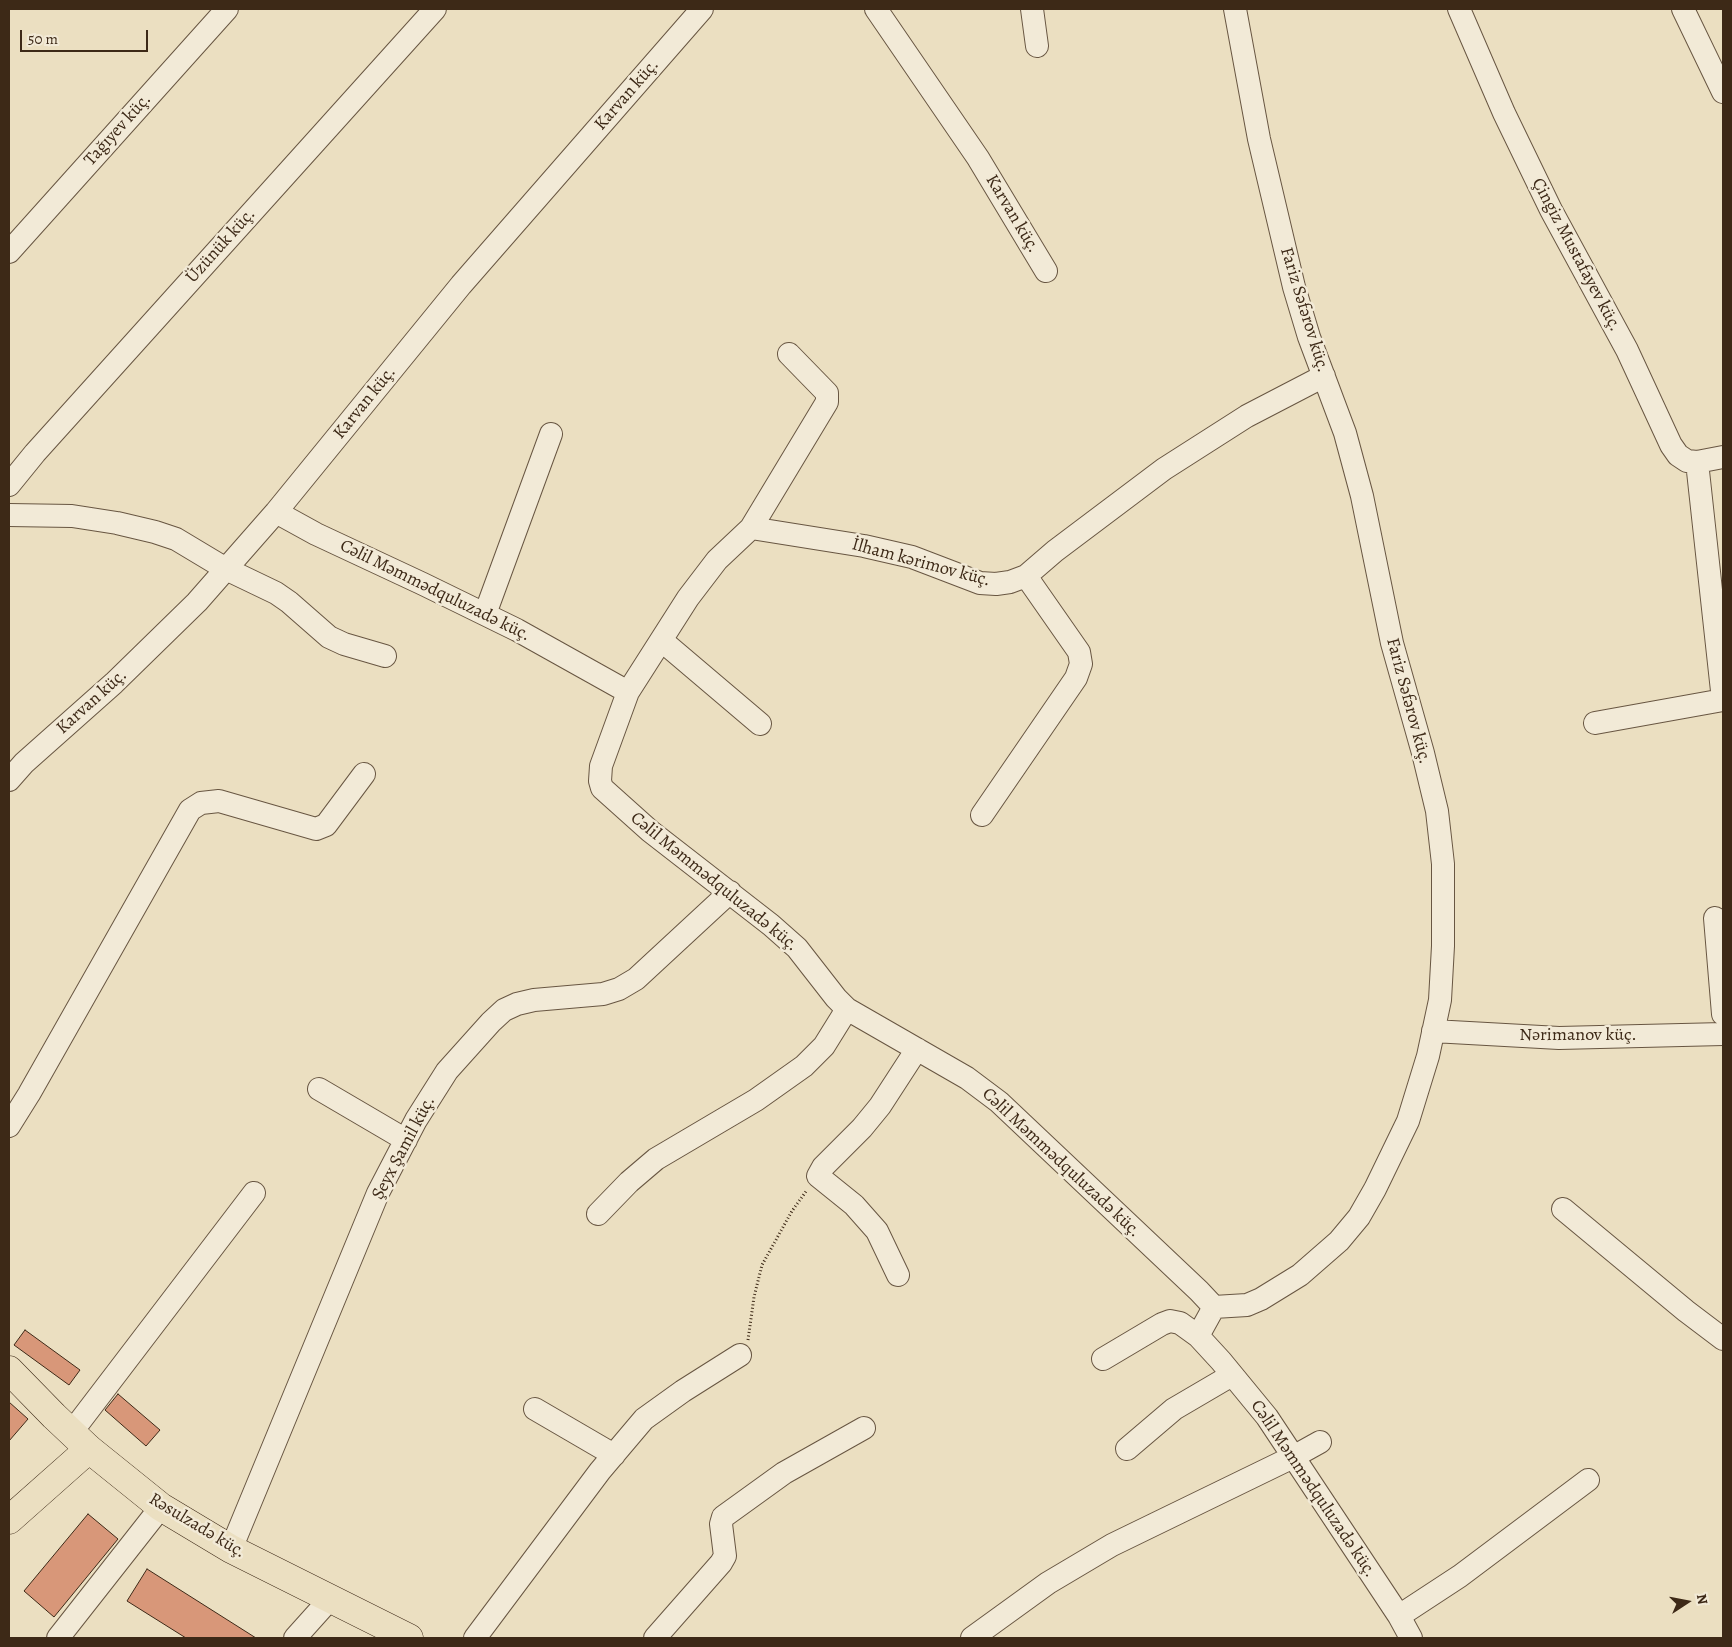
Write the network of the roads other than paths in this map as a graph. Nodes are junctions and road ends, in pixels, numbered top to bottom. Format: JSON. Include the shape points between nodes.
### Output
{"nodes":[{"id":1,"x":227,"y":9,"type":"edge"},
{"id":2,"x":435,"y":9,"type":"edge"},
{"id":3,"x":702,"y":9,"type":"edge"},
{"id":4,"x":876,"y":9,"type":"edge"},
{"id":5,"x":1032,"y":9,"type":"edge"},
{"id":6,"x":1235,"y":9,"type":"edge"},
{"id":7,"x":1459,"y":9,"type":"edge"},
{"id":8,"x":1684,"y":9,"type":"edge"},
{"id":9,"x":1037,"y":46,"type":"dead end"},
{"id":10,"x":1723,"y":92,"type":"edge"},
{"id":11,"x":9,"y":252,"type":"edge"},
{"id":12,"x":1046,"y":272,"type":"dead end"},
{"id":13,"x":789,"y":354,"type":"dead end"},
{"id":14,"x":1324,"y":376,"type":"junction"},
{"id":15,"x":551,"y":434,"type":"dead end"},
{"id":16,"x":1723,"y":457,"type":"edge"},
{"id":17,"x":1697,"y":462,"type":"junction"},
{"id":18,"x":9,"y":485,"type":"edge"},
{"id":19,"x":276,"y":512,"type":"junction"},
{"id":20,"x":9,"y":515,"type":"edge"},
{"id":21,"x":751,"y":528,"type":"junction"},
{"id":22,"x":226,"y":569,"type":"junction"},
{"id":23,"x":1026,"y":576,"type":"junction"},
{"id":24,"x":485,"y":614,"type":"junction"},
{"id":25,"x":661,"y":640,"type":"junction"},
{"id":26,"x":385,"y":656,"type":"dead end"},
{"id":27,"x":628,"y":692,"type":"junction"},
{"id":28,"x":1723,"y":700,"type":"edge"},
{"id":29,"x":1595,"y":723,"type":"dead end"},
{"id":30,"x":760,"y":724,"type":"dead end"},
{"id":31,"x":364,"y":774,"type":"dead end"},
{"id":32,"x":9,"y":780,"type":"edge"},
{"id":33,"x":982,"y":815,"type":"dead end"},
{"id":34,"x":730,"y":892,"type":"junction"},
{"id":35,"x":1715,"y":918,"type":"dead end"},
{"id":36,"x":847,"y":1009,"type":"junction"},
{"id":37,"x":1723,"y":1014,"type":"edge"},
{"id":38,"x":1433,"y":1031,"type":"junction"},
{"id":39,"x":1723,"y":1034,"type":"edge"},
{"id":40,"x":917,"y":1049,"type":"junction"},
{"id":41,"x":318,"y":1089,"type":"dead end"},
{"id":42,"x":9,"y":1126,"type":"edge"},
{"id":43,"x":406,"y":1140,"type":"junction"},
{"id":44,"x":254,"y":1193,"type":"dead end"},
{"id":45,"x":1563,"y":1209,"type":"dead end"},
{"id":46,"x":598,"y":1214,"type":"dead end"},
{"id":47,"x":898,"y":1275,"type":"dead end"},
{"id":48,"x":1214,"y":1307,"type":"junction"},
{"id":49,"x":1198,"y":1336,"type":"junction"},
{"id":50,"x":1723,"y":1339,"type":"edge"},
{"id":51,"x":740,"y":1355,"type":"road end"},
{"id":52,"x":1102,"y":1359,"type":"dead end"},
{"id":53,"x":9,"y":1370,"type":"edge"},
{"id":54,"x":1232,"y":1375,"type":"junction"},
{"id":55,"x":535,"y":1408,"type":"dead end"},
{"id":56,"x":864,"y":1428,"type":"dead end"},
{"id":57,"x":80,"y":1441,"type":"junction"},
{"id":58,"x":1320,"y":1442,"type":"dead end"},
{"id":59,"x":1127,"y":1449,"type":"dead end"},
{"id":60,"x":614,"y":1455,"type":"junction"},
{"id":61,"x":1293,"y":1458,"type":"junction"},
{"id":62,"x":1588,"y":1480,"type":"dead end"},
{"id":63,"x":161,"y":1506,"type":"junction"},
{"id":64,"x":9,"y":1520,"type":"edge"},
{"id":65,"x":231,"y":1549,"type":"junction"},
{"id":66,"x":330,"y":1599,"type":"junction"},
{"id":67,"x":1399,"y":1616,"type":"junction"},
{"id":68,"x":58,"y":1638,"type":"edge"},
{"id":69,"x":295,"y":1638,"type":"edge"},
{"id":70,"x":409,"y":1638,"type":"edge"},
{"id":71,"x":475,"y":1638,"type":"edge"},
{"id":72,"x":655,"y":1638,"type":"edge"},
{"id":73,"x":972,"y":1638,"type":"edge"},
{"id":74,"x":1410,"y":1638,"type":"edge"}],
"edges":[{"from":1,"to":11,"type":"street","name":"Tağıyev küç."},
{"from":2,"to":18,"type":"street","name":"Üzünük küç."},
{"from":3,"to":19,"type":"street","name":"Karvan küç.","via":[[461,285]]},
{"from":4,"to":12,"type":"street","name":"Karvan küç.","via":[[978,158]]},
{"from":5,"to":9,"type":"street"},
{"from":6,"to":14,"type":"street","name":"Fariz Səfərov küç.","via":[[1281,235]]},
{"from":7,"to":17,"type":"street","name":"Çingiz Mustafayev küç.","via":[[1551,210],[1627,350],[1671,445],[1687,461]]},
{"from":8,"to":10,"type":"street"},
{"from":13,"to":21,"type":"street","via":[[827,393],[827,402]]},
{"from":14,"to":23,"type":"street","name":"İlham kərimov küç.","via":[[1248,416],[1164,469]]},
{"from":14,"to":38,"type":"street","name":"Fariz Səfərov küç.","via":[[1355,468],[1390,635],[1437,811],[1443,864],[1443,946],[1440,1000]]},
{"from":15,"to":24,"type":"street"},
{"from":16,"to":17,"type":"street"},
{"from":17,"to":28,"type":"street"},
{"from":19,"to":22,"type":"street","name":"Karvan küç."},
{"from":19,"to":24,"type":"street","name":"Cəlil Məmmədquluzadə küç."},
{"from":20,"to":22,"type":"street","via":[[72,516],[154,532],[176,539]]},
{"from":21,"to":23,"type":"street","name":"İlham kərimov küç.","via":[[912,557],[980,582],[996,584]]},
{"from":21,"to":25,"type":"street","via":[[717,560]]},
{"from":22,"to":26,"type":"street","via":[[276,593],[329,637]]},
{"from":22,"to":32,"type":"street","name":"Karvan küç.","via":[[162,637]]},
{"from":23,"to":33,"type":"street","via":[[1079,652],[1081,664],[1076,678]]},
{"from":24,"to":27,"type":"street","name":"Cəlil Məmmədquluzadə küç."},
{"from":25,"to":27,"type":"street"},
{"from":25,"to":30,"type":"street"},
{"from":27,"to":34,"type":"street","name":"Cəlil Məmmədquluzadə küç.","via":[[601,766],[602,788],[650,831]]},
{"from":28,"to":29,"type":"street"},
{"from":31,"to":42,"type":"street","via":[[326,825],[316,829],[219,801],[201,803],[190,810]]},
{"from":34,"to":36,"type":"street","name":"Cəlil Məmmədquluzadə küç.","via":[[797,948]]},
{"from":34,"to":43,"type":"street","name":"Şeyx Şamil küç.","via":[[636,979],[619,989],[603,994],[534,1000],[504,1010],[447,1071]]},
{"from":35,"to":37,"type":"street"},
{"from":36,"to":40,"type":"street","name":"Cəlil Məmmədquluzadə küç."},
{"from":36,"to":46,"type":"street","via":[[824,1046],[804,1066],[756,1100],[656,1159]]},
{"from":38,"to":39,"type":"street","name":"Nərimanov küç.","via":[[1560,1038]]},
{"from":38,"to":48,"type":"street","name":"Fariz Səfərov küç.","via":[[1408,1121],[1376,1189],[1340,1241],[1300,1274],[1261,1299],[1247,1305]]},
{"from":40,"to":47,"type":"street","via":[[880,1106],[818,1176],[854,1205],[877,1231]]},
{"from":40,"to":48,"type":"street","name":"Cəlil Məmmədquluzadə küç.","via":[[967,1078],[999,1102]]},
{"from":41,"to":43,"type":"street"},
{"from":43,"to":65,"type":"street","name":"Şeyx Şamil küç.","via":[[378,1193]]},
{"from":44,"to":57,"type":"street"},
{"from":45,"to":50,"type":"street"},
{"from":48,"to":49,"type":"street"},
{"from":49,"to":52,"type":"street","name":"Cəlil Məmmədquluzadə küç.","via":[[1180,1322],[1170,1322]]},
{"from":49,"to":54,"type":"street","name":"Cəlil Məmmədquluzadə küç."},
{"from":51,"to":60,"type":"street","via":[[644,1419]]},
{"from":53,"to":57,"type":"main road","name":"Rəsulzadə küç."},
{"from":54,"to":59,"type":"street","via":[[1174,1410]]},
{"from":54,"to":61,"type":"street","name":"Cəlil Məmmədquluzadə küç.","via":[[1267,1417]]},
{"from":55,"to":60,"type":"street"},
{"from":56,"to":72,"type":"street","via":[[784,1473],[723,1517],[725,1556]]},
{"from":57,"to":63,"type":"main road","name":"Rəsulzadə küç."},
{"from":57,"to":64,"type":"main road"},
{"from":58,"to":61,"type":"street"},
{"from":60,"to":71,"type":"street"},
{"from":61,"to":67,"type":"street","name":"Cəlil Məmmədquluzadə küç."},
{"from":61,"to":73,"type":"street","via":[[1112,1545],[1048,1583]]},
{"from":62,"to":67,"type":"street","via":[[1460,1576]]},
{"from":63,"to":65,"type":"main road","name":"Rəsulzadə küç."},
{"from":63,"to":68,"type":"street"},
{"from":65,"to":66,"type":"main road","name":"Rəsulzadə küç."},
{"from":66,"to":69,"type":"street"},
{"from":66,"to":70,"type":"main road","name":"Rəsulzadə küç."},
{"from":67,"to":74,"type":"street","name":"Cəlil Məmmədquluzadə küç."}]}
